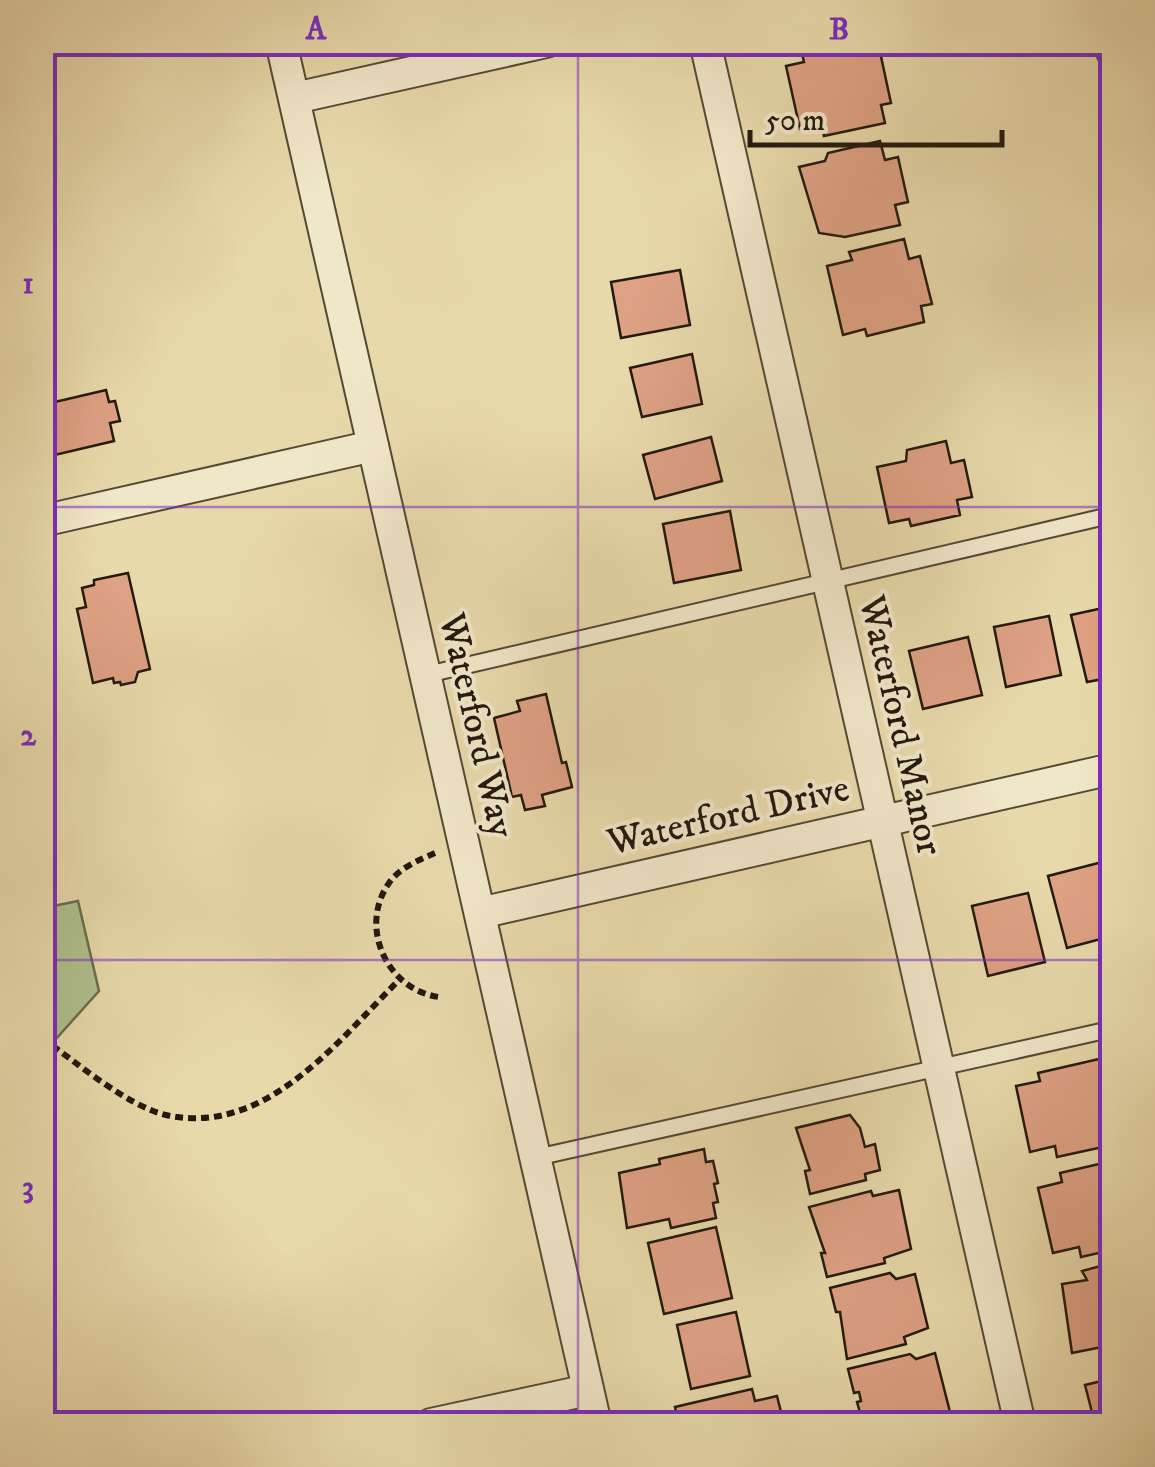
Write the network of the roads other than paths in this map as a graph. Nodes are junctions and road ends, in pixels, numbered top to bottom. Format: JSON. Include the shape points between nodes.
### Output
{"nodes":[{"id":1,"x":282,"y":42,"type":"edge"},
{"id":2,"x":546,"y":42,"type":"edge"},
{"id":3,"x":705,"y":42,"type":"edge"},
{"id":4,"x":1110,"y":42,"type":"edge"},
{"id":5,"x":1112,"y":52,"type":"edge"},
{"id":6,"x":295,"y":98,"type":"junction"},
{"id":7,"x":373,"y":446,"type":"junction"},
{"id":8,"x":1112,"y":516,"type":"edge"},
{"id":9,"x":42,"y":521,"type":"edge"},
{"id":10,"x":828,"y":582,"type":"junction"},
{"id":11,"x":426,"y":675,"type":"junction"},
{"id":12,"x":1112,"y":769,"type":"edge"},
{"id":13,"x":882,"y":819,"type":"junction"},
{"id":14,"x":480,"y":913,"type":"junction"},
{"id":15,"x":1112,"y":1028,"type":"edge"},
{"id":16,"x":938,"y":1068,"type":"junction"},
{"id":17,"x":534,"y":1158,"type":"junction"},
{"id":18,"x":588,"y":1390,"type":"junction"},
{"id":19,"x":431,"y":1424,"type":"edge"},
{"id":20,"x":596,"y":1424,"type":"edge"},
{"id":21,"x":1020,"y":1424,"type":"edge"}],
"edges":[{"from":1,"to":6,"type":"street","name":"Waterford Way"},
{"from":2,"to":6,"type":"street"},
{"from":3,"to":10,"type":"street","name":"Waterford Manor"},
{"from":4,"to":5,"type":"street"},
{"from":6,"to":7,"type":"street","name":"Waterford Way"},
{"from":7,"to":9,"type":"street"},
{"from":7,"to":11,"type":"street","name":"Waterford Way"},
{"from":8,"to":10,"type":"lane"},
{"from":10,"to":11,"type":"lane"},
{"from":10,"to":13,"type":"street","name":"Waterford Manor"},
{"from":11,"to":14,"type":"street","name":"Waterford Way"},
{"from":12,"to":13,"type":"street","name":"Waterford Drive"},
{"from":13,"to":14,"type":"street","name":"Waterford Drive"},
{"from":13,"to":16,"type":"street","name":"Waterford Manor"},
{"from":14,"to":17,"type":"street","name":"Waterford Way"},
{"from":15,"to":16,"type":"lane"},
{"from":16,"to":17,"type":"lane"},
{"from":16,"to":21,"type":"street","name":"Waterford Manor"},
{"from":17,"to":18,"type":"street","name":"Waterford Way"},
{"from":18,"to":19,"type":"street"},
{"from":18,"to":20,"type":"street","name":"Waterford Way"}]}
